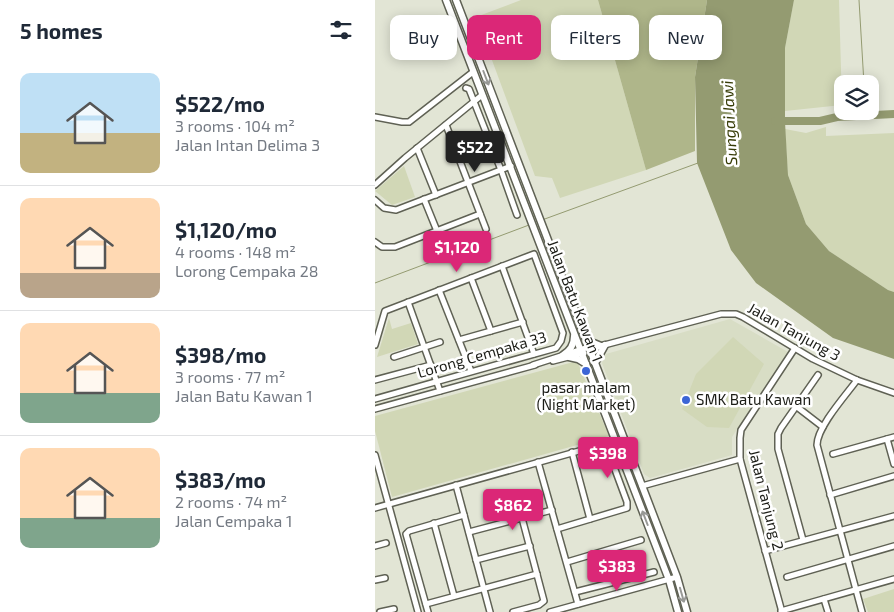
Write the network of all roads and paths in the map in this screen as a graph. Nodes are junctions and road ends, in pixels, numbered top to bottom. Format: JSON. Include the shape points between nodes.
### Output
{"nodes":[{"id":1,"x":446,"y":0,"type":"edge"},
{"id":2,"x":456,"y":0,"type":"edge"},
{"id":3,"x":473,"y":72,"type":"junction"},
{"id":4,"x":466,"y":88,"type":"dead end"},
{"id":5,"x":482,"y":95,"type":"junction"},
{"id":6,"x":474,"y":101,"type":"junction"},
{"id":7,"x":375,"y":117,"type":"edge"},
{"id":8,"x":446,"y":125,"type":"junction"},
{"id":9,"x":417,"y":148,"type":"junction"},
{"id":10,"x":511,"y":166,"type":"junction"},
{"id":11,"x":501,"y":170,"type":"junction"},
{"id":12,"x":468,"y":182,"type":"junction"},
{"id":13,"x":375,"y":185,"type":"edge"},
{"id":14,"x":436,"y":194,"type":"junction"},
{"id":15,"x":425,"y":199,"type":"junction"},
{"id":16,"x":375,"y":200,"type":"edge"},
{"id":17,"x":480,"y":214,"type":"junction"},
{"id":18,"x":517,"y":215,"type":"dead end"},
{"id":19,"x":486,"y":229,"type":"dead end"},
{"id":20,"x":437,"y":231,"type":"junction"},
{"id":21,"x":375,"y":242,"type":"edge"},
{"id":22,"x":502,"y":266,"type":"junction"},
{"id":23,"x":471,"y":278,"type":"junction"},
{"id":24,"x":439,"y":290,"type":"junction"},
{"id":25,"x":408,"y":302,"type":"junction"},
{"id":26,"x":523,"y":322,"type":"junction"},
{"id":27,"x":491,"y":331,"type":"junction"},
{"id":28,"x":574,"y":333,"type":"junction"},
{"id":29,"x":459,"y":340,"type":"junction"},
{"id":30,"x":586,"y":340,"type":"junction"},
{"id":31,"x":440,"y":342,"type":"dead end"},
{"id":32,"x":375,"y":345,"type":"edge"},
{"id":33,"x":603,"y":345,"type":"junction"},
{"id":34,"x":424,"y":348,"type":"junction"},
{"id":35,"x":795,"y":348,"type":"junction"},
{"id":36,"x":591,"y":349,"type":"junction"},
{"id":37,"x":581,"y":352,"type":"junction"},
{"id":38,"x":534,"y":354,"type":"junction"},
{"id":39,"x":566,"y":356,"type":"junction"},
{"id":40,"x":394,"y":357,"type":"dead end"},
{"id":41,"x":586,"y":364,"type":"junction"},
{"id":42,"x":595,"y":364,"type":"junction"},
{"id":43,"x":431,"y":365,"type":"junction"},
{"id":44,"x":471,"y":370,"type":"junction"},
{"id":45,"x":818,"y":375,"type":"dead end"},
{"id":46,"x":375,"y":380,"type":"edge"},
{"id":47,"x":436,"y":380,"type":"junction"},
{"id":48,"x":857,"y":380,"type":"junction"},
{"id":49,"x":440,"y":391,"type":"junction"},
{"id":50,"x":894,"y":393,"type":"edge"},
{"id":51,"x":375,"y":399,"type":"edge"},
{"id":52,"x":797,"y":407,"type":"junction"},
{"id":53,"x":375,"y":409,"type":"edge"},
{"id":54,"x":823,"y":427,"type":"junction"},
{"id":55,"x":894,"y":437,"type":"edge"},
{"id":56,"x":887,"y":439,"type":"junction"},
{"id":57,"x":572,"y":452,"type":"junction"},
{"id":58,"x":833,"y":454,"type":"dead end"},
{"id":59,"x":375,"y":455,"type":"edge"},
{"id":60,"x":740,"y":459,"type":"junction"},
{"id":61,"x":538,"y":462,"type":"junction"},
{"id":62,"x":894,"y":464,"type":"edge"},
{"id":63,"x":894,"y":476,"type":"edge"},
{"id":64,"x":456,"y":485,"type":"junction"},
{"id":65,"x":642,"y":486,"type":"junction"},
{"id":66,"x":830,"y":495,"type":"junction"},
{"id":67,"x":389,"y":504,"type":"junction"},
{"id":68,"x":375,"y":508,"type":"edge"},
{"id":69,"x":552,"y":510,"type":"junction"},
{"id":70,"x":464,"y":515,"type":"junction"},
{"id":71,"x":894,"y":516,"type":"edge"},
{"id":72,"x":522,"y":518,"type":"junction"},
{"id":73,"x":590,"y":519,"type":"junction"},
{"id":74,"x":434,"y":524,"type":"junction"},
{"id":75,"x":557,"y":528,"type":"junction"},
{"id":76,"x":840,"y":530,"type":"junction"},
{"id":77,"x":469,"y":532,"type":"junction"},
{"id":78,"x":641,"y":540,"type":"dead end"},
{"id":79,"x":803,"y":540,"type":"junction"},
{"id":80,"x":386,"y":543,"type":"dead end"},
{"id":81,"x":375,"y":546,"type":"edge"},
{"id":82,"x":530,"y":546,"type":"junction"},
{"id":83,"x":894,"y":546,"type":"edge"},
{"id":84,"x":765,"y":550,"type":"junction"},
{"id":85,"x":476,"y":560,"type":"junction"},
{"id":86,"x":848,"y":560,"type":"junction"},
{"id":87,"x":567,"y":562,"type":"junction"},
{"id":88,"x":654,"y":572,"type":"dead end"},
{"id":89,"x":537,"y":574,"type":"junction"},
{"id":90,"x":677,"y":577,"type":"junction"},
{"id":91,"x":787,"y":577,"type":"dead end"},
{"id":92,"x":385,"y":578,"type":"dead end"},
{"id":93,"x":894,"y":579,"type":"edge"},
{"id":94,"x":375,"y":580,"type":"edge"},
{"id":95,"x":669,"y":580,"type":"junction"},
{"id":96,"x":484,"y":588,"type":"junction"},
{"id":97,"x":856,"y":590,"type":"junction"},
{"id":98,"x":575,"y":592,"type":"junction"},
{"id":99,"x":454,"y":596,"type":"junction"},
{"id":100,"x":824,"y":599,"type":"junction"},
{"id":101,"x":426,"y":604,"type":"junction"},
{"id":102,"x":578,"y":604,"type":"junction"},
{"id":103,"x":395,"y":609,"type":"dead end"},
{"id":104,"x":791,"y":610,"type":"edge"},
{"id":105,"x":782,"y":611,"type":"edge"},
{"id":106,"x":381,"y":612,"type":"edge"},
{"id":107,"x":418,"y":612,"type":"edge"},
{"id":108,"x":428,"y":612,"type":"edge"},
{"id":109,"x":490,"y":612,"type":"edge"},
{"id":110,"x":513,"y":612,"type":"edge"},
{"id":111,"x":550,"y":612,"type":"edge"},
{"id":112,"x":678,"y":612,"type":"edge"},
{"id":113,"x":687,"y":612,"type":"edge"},
{"id":114,"x":827,"y":612,"type":"edge"},
{"id":115,"x":862,"y":612,"type":"edge"}],
"edges":[{"from":1,"to":3,"type":"street","name":"Jalan Batu Kawan 1"},
{"from":2,"to":30,"type":"street","name":"Jalan Batu Kawan 1","one_way":true},
{"from":3,"to":5,"type":"street","name":"Jalan Batu Kawan 1"},
{"from":3,"to":7,"type":"street","via":[[409,122]]},
{"from":4,"to":6,"type":"street"},
{"from":5,"to":6,"type":"street"},
{"from":5,"to":10,"type":"street","name":"Jalan Batu Kawan 1"},
{"from":6,"to":8,"type":"street"},
{"from":6,"to":11,"type":"street"},
{"from":8,"to":9,"type":"street"},
{"from":8,"to":12,"type":"street"},
{"from":9,"to":13,"type":"street"},
{"from":9,"to":14,"type":"street"},
{"from":10,"to":11,"type":"street"},
{"from":10,"to":28,"type":"street","name":"Jalan Batu Kawan 1"},
{"from":11,"to":12,"type":"street"},
{"from":11,"to":18,"type":"street"},
{"from":12,"to":14,"type":"street"},
{"from":12,"to":17,"type":"street"},
{"from":14,"to":15,"type":"street"},
{"from":15,"to":16,"type":"street","via":[[396,210],[384,208]]},
{"from":15,"to":20,"type":"street"},
{"from":17,"to":19,"type":"street"},
{"from":17,"to":20,"type":"street"},
{"from":20,"to":21,"type":"street","via":[[391,248],[381,247]]},
{"from":22,"to":23,"type":"street"},
{"from":22,"to":26,"type":"street"},
{"from":22,"to":38,"type":"street","name":"Lorong Cempaka 33","via":[[534,254],[563,332],[556,348]]},
{"from":23,"to":24,"type":"street"},
{"from":23,"to":27,"type":"street"},
{"from":24,"to":25,"type":"street"},
{"from":24,"to":29,"type":"street"},
{"from":25,"to":32,"type":"street","via":[[384,312]]},
{"from":25,"to":34,"type":"street"},
{"from":26,"to":27,"type":"street"},
{"from":26,"to":38,"type":"street"},
{"from":27,"to":29,"type":"street"},
{"from":28,"to":37,"type":"street","name":"Jalan Batu Kawan 1"},
{"from":28,"to":39,"type":"street"},
{"from":29,"to":44,"type":"street"},
{"from":30,"to":33,"type":"street"},
{"from":30,"to":36,"type":"street","name":"Jalan Batu Kawan 1"},
{"from":31,"to":34,"type":"street"},
{"from":33,"to":35,"type":"street","name":"Jalan Tanjung 3","via":[[729,314],[743,316]]},
{"from":33,"to":36,"type":"street","name":"Jalan Tanjung 3"},
{"from":33,"to":42,"type":"street"},
{"from":34,"to":40,"type":"street"},
{"from":34,"to":43,"type":"street"},
{"from":35,"to":48,"type":"street","name":"Jalan Tanjung 3"},
{"from":35,"to":60,"type":"street","name":"Jalan Tanjung 2","via":[[741,430]]},
{"from":36,"to":37,"type":"street","name":"Jalan Tanjung 3"},
{"from":36,"to":42,"type":"street","name":"Jalan Batu Kawan 1"},
{"from":37,"to":39,"type":"street","name":"Jalan Tanjung 3"},
{"from":37,"to":41,"type":"street","name":"Jalan Batu Kawan 1"},
{"from":38,"to":44,"type":"street","name":"Lorong Cempaka 33"},
{"from":39,"to":41,"type":"street"},
{"from":39,"to":49,"type":"street","name":"Jalan Tanjung 3"},
{"from":95,"to":41,"type":"street","name":"Jalan Batu Kawan 1","one_way":true},
{"from":42,"to":65,"type":"street","name":"Jalan Batu Kawan 1"},
{"from":43,"to":46,"type":"street"},
{"from":43,"to":47,"type":"street"},
{"from":44,"to":47,"type":"street","name":"Lorong Cempaka 33"},
{"from":45,"to":52,"type":"street"},
{"from":47,"to":49,"type":"street"},
{"from":47,"to":51,"type":"street","name":"Lorong Cempaka 33"},
{"from":48,"to":50,"type":"street","name":"Jalan Tanjung 3"},
{"from":48,"to":54,"type":"street"},
{"from":49,"to":53,"type":"street","name":"Jalan Tanjung 3"},
{"from":52,"to":54,"type":"street"},
{"from":52,"to":79,"type":"street","via":[[778,434],[777,449]]},
{"from":54,"to":66,"type":"street","via":[[817,446]]},
{"from":55,"to":56,"type":"street"},
{"from":56,"to":58,"type":"street"},
{"from":56,"to":62,"type":"street"},
{"from":57,"to":61,"type":"street"},
{"from":57,"to":73,"type":"street"},
{"from":57,"to":73,"type":"street","via":[[601,444],[607,448],[628,506]]},
{"from":59,"to":67,"type":"street"},
{"from":60,"to":65,"type":"street"},
{"from":60,"to":84,"type":"street","name":"Jalan Tanjung 2"},
{"from":61,"to":64,"type":"street"},
{"from":61,"to":69,"type":"street"},
{"from":63,"to":66,"type":"street"},
{"from":64,"to":67,"type":"street"},
{"from":64,"to":70,"type":"street"},
{"from":65,"to":90,"type":"street","name":"Jalan Batu Kawan 1"},
{"from":66,"to":76,"type":"street"},
{"from":67,"to":68,"type":"street"},
{"from":67,"to":107,"type":"street"},
{"from":69,"to":72,"type":"street"},
{"from":69,"to":75,"type":"street"},
{"from":70,"to":74,"type":"street"},
{"from":70,"to":77,"type":"street"},
{"from":71,"to":76,"type":"street"},
{"from":72,"to":77,"type":"street"},
{"from":72,"to":82,"type":"street"},
{"from":73,"to":75,"type":"street"},
{"from":74,"to":99,"type":"street"},
{"from":74,"to":101,"type":"street","via":[[409,531],[406,536]]},
{"from":75,"to":87,"type":"street"},
{"from":76,"to":79,"type":"street"},
{"from":76,"to":86,"type":"street"},
{"from":77,"to":85,"type":"street"},
{"from":78,"to":87,"type":"street"},
{"from":79,"to":84,"type":"street"},
{"from":80,"to":81,"type":"street"},
{"from":82,"to":85,"type":"street"},
{"from":82,"to":89,"type":"street"},
{"from":83,"to":86,"type":"street"},
{"from":84,"to":105,"type":"street","name":"Jalan Tanjung 2"},
{"from":85,"to":96,"type":"street"},
{"from":86,"to":91,"type":"street"},
{"from":86,"to":97,"type":"street"},
{"from":87,"to":98,"type":"street"},
{"from":88,"to":98,"type":"street"},
{"from":89,"to":96,"type":"street"},
{"from":89,"to":110,"type":"street","via":[[543,602]]},
{"from":90,"to":95,"type":"street"},
{"from":90,"to":113,"type":"street","name":"Jalan Batu Kawan 1","one_way":true},
{"from":92,"to":94,"type":"street"},
{"from":93,"to":97,"type":"street"},
{"from":95,"to":102,"type":"street"},
{"from":95,"to":112,"type":"street","name":"Jalan Batu Kawan 1"},
{"from":96,"to":99,"type":"street"},
{"from":96,"to":109,"type":"street"},
{"from":97,"to":100,"type":"street"},
{"from":97,"to":115,"type":"street"},
{"from":98,"to":102,"type":"street"},
{"from":99,"to":101,"type":"street"},
{"from":100,"to":104,"type":"street"},
{"from":100,"to":114,"type":"street"},
{"from":101,"to":108,"type":"street"},
{"from":102,"to":111,"type":"street"},
{"from":103,"to":106,"type":"street"},
{"from":104,"to":105,"type":"street"}]}
